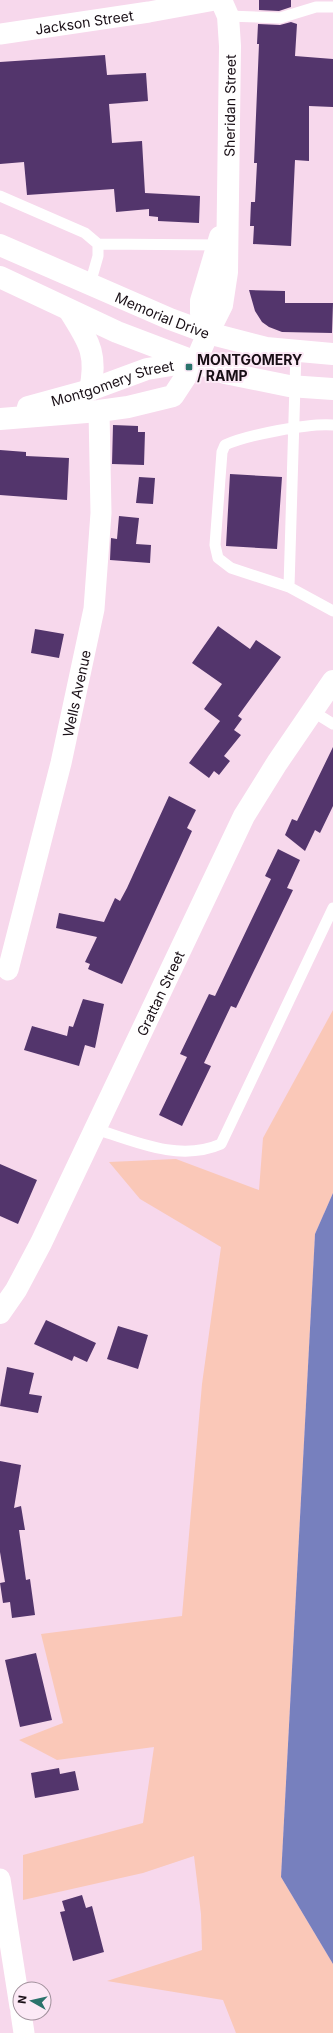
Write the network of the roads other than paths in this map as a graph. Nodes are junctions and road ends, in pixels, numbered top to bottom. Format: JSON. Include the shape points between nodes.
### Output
{"nodes":[{"id":1,"x":221,"y":5,"type":"edge"},
{"id":2,"x":333,"y":7,"type":"edge"},
{"id":3,"x":0,"y":34,"type":"edge"},
{"id":4,"x":0,"y":196,"type":"edge"},
{"id":5,"x":98,"y":244,"type":"junction"},
{"id":6,"x":0,"y":245,"type":"edge"},
{"id":7,"x":222,"y":245,"type":"junction"},
{"id":8,"x":0,"y":277,"type":"edge"},
{"id":9,"x":90,"y":284,"type":"junction"},
{"id":10,"x":69,"y":310,"type":"junction"},
{"id":11,"x":208,"y":333,"type":"junction"},
{"id":12,"x":296,"y":351,"type":"junction"},
{"id":13,"x":333,"y":354,"type":"edge"},
{"id":14,"x":196,"y":361,"type":"junction"},
{"id":15,"x":295,"y":386,"type":"junction"},
{"id":16,"x":333,"y":389,"type":"edge"},
{"id":17,"x":90,"y":390,"type":"junction"},
{"id":18,"x":99,"y":411,"type":"junction"},
{"id":19,"x":0,"y":414,"type":"edge"},
{"id":20,"x":0,"y":419,"type":"edge"},
{"id":21,"x":333,"y":425,"type":"edge"},
{"id":22,"x":294,"y":428,"type":"junction"},
{"id":23,"x":289,"y":587,"type":"junction"},
{"id":24,"x":333,"y":611,"type":"edge"},
{"id":25,"x":333,"y":681,"type":"edge"},
{"id":26,"x":312,"y":711,"type":"junction"},
{"id":27,"x":333,"y":724,"type":"edge"},
{"id":28,"x":333,"y":908,"type":"edge"},
{"id":29,"x":8,"y":970,"type":"dead end"},
{"id":30,"x":96,"y":1129,"type":"junction"},
{"id":31,"x":2,"y":1309,"type":"edge"},
{"id":32,"x":0,"y":1880,"type":"edge"},
{"id":33,"x":16,"y":1981,"type":"edge"},
{"id":34,"x":22,"y":2021,"type":"edge"},
{"id":35,"x":24,"y":2033,"type":"edge"}],
"edges":[{"from":1,"to":2,"type":"lane","via":[[280,18],[316,7]]},
{"from":1,"to":3,"type":"street","name":"Jackson Street","via":[[149,12]]},
{"from":1,"to":7,"type":"main road","name":"Sheridan Street","via":[[230,46],[228,212]]},
{"from":4,"to":5,"type":"lane","via":[[85,233]]},
{"from":5,"to":7,"type":"lane"},
{"from":5,"to":9,"type":"lane","via":[[98,256]]},
{"from":6,"to":9,"type":"main road","name":"Memorial Drive"},
{"from":7,"to":11,"type":"main road","name":"Sheridan Street","via":[[226,290],[222,305]]},
{"from":8,"to":10,"type":"main road"},
{"from":9,"to":11,"type":"main road","name":"Memorial Drive"},
{"from":10,"to":14,"type":"main road","via":[[117,332]]},
{"from":10,"to":17,"type":"main road","via":[[92,349],[93,371]]},
{"from":11,"to":12,"type":"main road","name":"Memorial Drive","via":[[266,348]]},
{"from":11,"to":14,"type":"main road"},
{"from":12,"to":13,"type":"main road","name":"Memorial Drive"},
{"from":12,"to":15,"type":"lane"},
{"from":14,"to":15,"type":"main road","via":[[225,373]]},
{"from":14,"to":17,"type":"main road","name":"Montgomery Street","via":[[146,369]]},
{"from":14,"to":18,"type":"main road","name":"Montgomery Street","via":[[173,396]]},
{"from":15,"to":16,"type":"main road"},
{"from":15,"to":22,"type":"lane"},
{"from":17,"to":19,"type":"main road","name":"Montgomery Street"},
{"from":18,"to":20,"type":"main road","name":"Montgomery Street"},
{"from":18,"to":29,"type":"street","name":"Wells Avenue","via":[[101,513],[94,609],[61,763]]},
{"from":21,"to":22,"type":"lane"},
{"from":22,"to":23,"type":"lane"},
{"from":22,"to":23,"type":"lane","via":[[235,440],[225,445],[222,452],[215,545],[218,558],[223,564]]},
{"from":23,"to":24,"type":"lane"},
{"from":25,"to":26,"type":"main road","name":"Grattan Street"},
{"from":26,"to":27,"type":"lane"},
{"from":26,"to":30,"type":"main road","name":"Grattan Street","via":[[244,816],[202,900]]},
{"from":28,"to":30,"type":"lane","via":[[221,1144],[208,1149],[163,1150]]},
{"from":30,"to":31,"type":"main road","name":"Grattan Street","via":[[29,1266]]},
{"from":32,"to":33,"type":"street"},
{"from":34,"to":35,"type":"street"}]}
